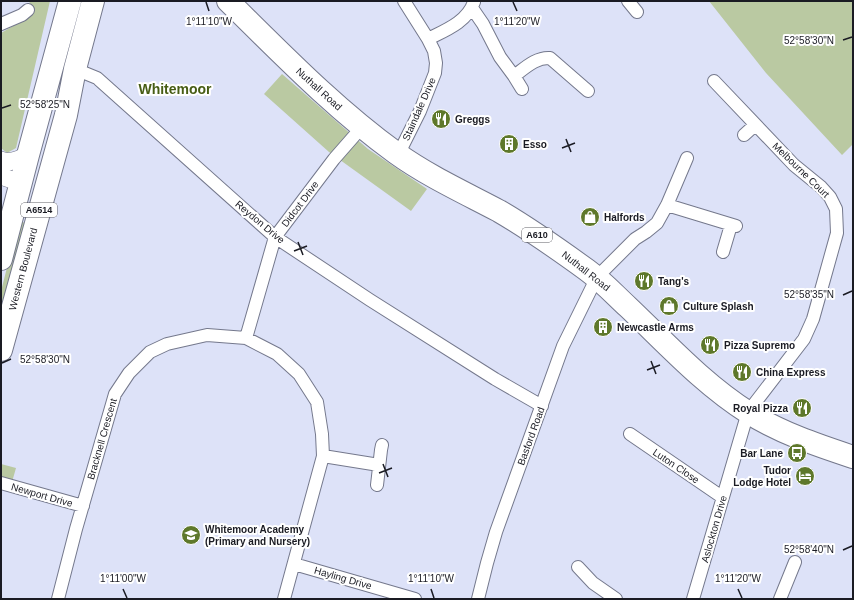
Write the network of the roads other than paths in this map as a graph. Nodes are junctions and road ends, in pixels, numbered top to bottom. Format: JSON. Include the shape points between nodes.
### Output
{"nodes":[{"id":1,"x":70,"y":1,"type":"edge"},
{"id":2,"x":93,"y":1,"type":"edge"},
{"id":3,"x":228,"y":1,"type":"edge"},
{"id":4,"x":404,"y":1,"type":"edge"},
{"id":5,"x":628,"y":1,"type":"edge"},
{"id":6,"x":473,"y":5,"type":"edge"},
{"id":7,"x":28,"y":10,"type":"dead end"},
{"id":8,"x":637,"y":12,"type":"dead end"},
{"id":9,"x":1,"y":24,"type":"edge"},
{"id":10,"x":428,"y":39,"type":"junction"},
{"id":11,"x":75,"y":69,"type":"junction"},
{"id":12,"x":514,"y":76,"type":"junction"},
{"id":13,"x":714,"y":81,"type":"dead end"},
{"id":14,"x":522,"y":89,"type":"dead end"},
{"id":15,"x":588,"y":91,"type":"dead end"},
{"id":16,"x":755,"y":124,"type":"junction"},
{"id":17,"x":362,"y":126,"type":"junction"},
{"id":18,"x":744,"y":135,"type":"dead end"},
{"id":19,"x":398,"y":154,"type":"junction"},
{"id":20,"x":28,"y":155,"type":"junction"},
{"id":21,"x":686,"y":158,"type":"dead end"},
{"id":22,"x":1,"y":160,"type":"edge"},
{"id":23,"x":11,"y":180,"type":"edge"},
{"id":24,"x":668,"y":205,"type":"junction"},
{"id":25,"x":275,"y":236,"type":"junction"},
{"id":26,"x":723,"y":252,"type":"dead end"},
{"id":27,"x":1,"y":259,"type":"edge"},
{"id":28,"x":597,"y":277,"type":"junction"},
{"id":29,"x":246,"y":338,"type":"junction"},
{"id":30,"x":1,"y":350,"type":"edge"},
{"id":31,"x":542,"y":406,"type":"junction"},
{"id":32,"x":748,"y":412,"type":"junction"},
{"id":33,"x":630,"y":434,"type":"dead end"},
{"id":34,"x":382,"y":445,"type":"dead end"},
{"id":35,"x":323,"y":456,"type":"junction"},
{"id":36,"x":853,"y":457,"type":"edge"},
{"id":37,"x":379,"y":465,"type":"junction"},
{"id":38,"x":1,"y":483,"type":"edge"},
{"id":39,"x":377,"y":486,"type":"dead end"},
{"id":40,"x":722,"y":497,"type":"junction"},
{"id":41,"x":83,"y":506,"type":"junction"},
{"id":42,"x":795,"y":562,"type":"dead end"},
{"id":43,"x":294,"y":564,"type":"junction"},
{"id":44,"x":578,"y":567,"type":"dead end"},
{"id":45,"x":58,"y":599,"type":"edge"},
{"id":46,"x":284,"y":599,"type":"edge"},
{"id":47,"x":416,"y":599,"type":"edge"},
{"id":48,"x":478,"y":599,"type":"edge"},
{"id":49,"x":616,"y":599,"type":"edge"},
{"id":50,"x":693,"y":599,"type":"edge"},
{"id":51,"x":780,"y":599,"type":"edge"}],
"edges":[{"from":1,"to":20,"type":"highway","number":"A6514"},
{"from":2,"to":11,"type":"highway","name":"Western Boulevard","number":"A6514"},
{"from":3,"to":17,"type":"highway","name":"Nuthall Road","number":"A610","via":[[290,63]]},
{"from":4,"to":10,"type":"street","name":"Staindale Drive"},
{"from":5,"to":8,"type":"street"},
{"from":6,"to":10,"type":"street","via":[[454,26]]},
{"from":6,"to":12,"type":"street","via":[[500,57]]},
{"from":7,"to":9,"type":"street"},
{"from":10,"to":19,"type":"street","name":"Staindale Drive","via":[[434,51],[436,73]]},
{"from":11,"to":23,"type":"highway","via":[[54,112],[31,176]]},
{"from":11,"to":25,"type":"street","name":"Reydon Drive","via":[[97,78]]},
{"from":11,"to":30,"type":"highway","name":"Western Boulevard","number":"A6514","via":[[66,115]]},
{"from":12,"to":14,"type":"street"},
{"from":12,"to":15,"type":"street","via":[[538,60],[550,58]]},
{"from":13,"to":16,"type":"street","name":"Melbourne Court"},
{"from":16,"to":18,"type":"street"},
{"from":16,"to":32,"type":"street","name":"Melbourne Court","via":[[794,165],[830,197],[838,220],[823,286],[804,339]]},
{"from":17,"to":19,"type":"highway","name":"Nuthall Road","number":"A610"},
{"from":17,"to":25,"type":"street","name":"Didcot Drive"},
{"from":19,"to":28,"type":"highway","name":"Nuthall Road","number":"A610","via":[[550,243]]},
{"from":20,"to":22,"type":"street","via":[[12,161]]},
{"from":20,"to":23,"type":"highway","number":"A6514"},
{"from":21,"to":24,"type":"street","name":"Basford Road"},
{"from":23,"to":27,"type":"highway","number":"A6514"},
{"from":24,"to":26,"type":"street","via":[[733,226]]},
{"from":24,"to":28,"type":"street","name":"Basford Road","via":[[657,223],[635,238]]},
{"from":25,"to":29,"type":"street","name":"Didcot Drive"},
{"from":25,"to":31,"type":"street","name":"Reydon Drive","via":[[370,300]]},
{"from":28,"to":31,"type":"street","name":"Basford Road","via":[[563,346]]},
{"from":28,"to":32,"type":"highway","name":"Nuthall Road","number":"A610","via":[[699,375]]},
{"from":29,"to":35,"type":"street","name":"Bracknell Crescent","via":[[277,354],[299,374],[317,402]]},
{"from":29,"to":41,"type":"street","name":"Bracknell Crescent","via":[[207,335],[167,344],[150,352],[129,374],[115,394]]},
{"from":31,"to":48,"type":"street","name":"Basford Road","via":[[496,532]]},
{"from":32,"to":36,"type":"highway","name":"Nuthall Road","number":"A610","via":[[813,444]]},
{"from":32,"to":40,"type":"street","name":"Aslockton Drive"},
{"from":33,"to":40,"type":"street","name":"Luton Close"},
{"from":34,"to":37,"type":"street"},
{"from":35,"to":37,"type":"street"},
{"from":35,"to":43,"type":"street","name":"Bracknell Crescent"},
{"from":37,"to":39,"type":"street"},
{"from":38,"to":41,"type":"street","name":"Newport Drive"},
{"from":40,"to":50,"type":"street","name":"Aslockton Drive"},
{"from":41,"to":45,"type":"street","name":"Bracknell Crescent"},
{"from":42,"to":51,"type":"street"},
{"from":43,"to":46,"type":"street","name":"Bracknell Crescent"},
{"from":43,"to":47,"type":"street","name":"Hayling Drive"},
{"from":44,"to":49,"type":"street","via":[[593,583]]}]}
